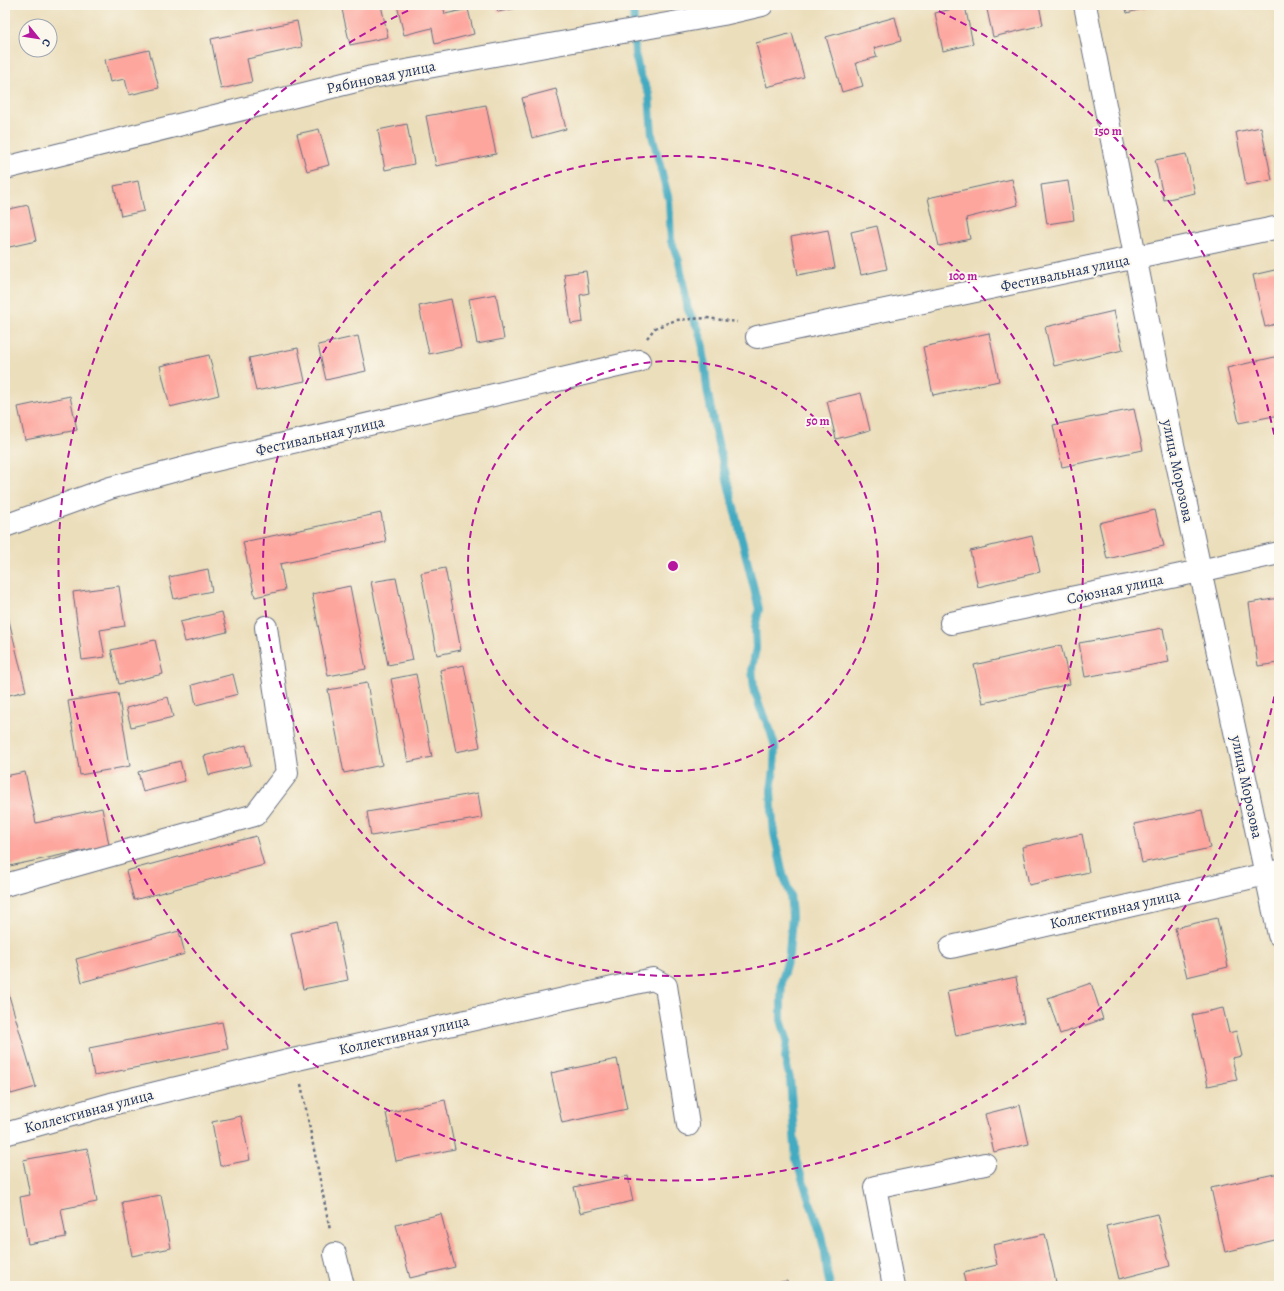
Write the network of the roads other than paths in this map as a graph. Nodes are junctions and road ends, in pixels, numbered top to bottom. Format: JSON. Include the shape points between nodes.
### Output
{"nodes":[{"id":1,"x":762,"y":5,"type":"edge"},
{"id":2,"x":1085,"y":5,"type":"edge"},
{"id":3,"x":5,"y":168,"type":"edge"},
{"id":4,"x":1279,"y":227,"type":"edge"},
{"id":5,"x":1134,"y":258,"type":"junction"},
{"id":6,"x":758,"y":337,"type":"dead end"},
{"id":7,"x":639,"y":361,"type":"road end"},
{"id":8,"x":5,"y":526,"type":"edge"},
{"id":9,"x":1279,"y":553,"type":"edge"},
{"id":10,"x":1200,"y":571,"type":"junction"},
{"id":11,"x":951,"y":623,"type":"dead end"},
{"id":12,"x":266,"y":627,"type":"dead end"},
{"id":13,"x":1272,"y":873,"type":"edge"},
{"id":14,"x":5,"y":885,"type":"edge"},
{"id":15,"x":1279,"y":935,"type":"edge"},
{"id":16,"x":951,"y":947,"type":"dead end"},
{"id":17,"x":688,"y":1125,"type":"dead end"},
{"id":18,"x":5,"y":1134,"type":"edge"},
{"id":19,"x":985,"y":1164,"type":"dead end"},
{"id":20,"x":335,"y":1254,"type":"road end"},
{"id":21,"x":343,"y":1286,"type":"edge"},
{"id":22,"x":894,"y":1286,"type":"edge"}],
"edges":[{"from":1,"to":3,"type":"street","name":"Рябиновая улица","via":[[372,77]]},
{"from":2,"to":5,"type":"street","name":"улица Морозова"},
{"from":4,"to":5,"type":"street","name":"Фестивальная улица"},
{"from":5,"to":6,"type":"street","name":"Фестивальная улица"},
{"from":5,"to":10,"type":"street","name":"улица Морозова"},
{"from":7,"to":8,"type":"street","name":"Фестивальная улица","via":[[177,470],[110,488]]},
{"from":9,"to":10,"type":"street","name":"Союзная улица"},
{"from":10,"to":11,"type":"street","name":"Союзная улица"},
{"from":10,"to":13,"type":"street","name":"улица Морозова"},
{"from":12,"to":14,"type":"street","via":[[287,773],[255,815]]},
{"from":13,"to":15,"type":"street","name":"улица Морозова"},
{"from":13,"to":16,"type":"street","name":"Коллективная улица"},
{"from":17,"to":18,"type":"street","name":"Коллективная улица","via":[[666,986],[653,979],[296,1059],[111,1104]]},
{"from":19,"to":22,"type":"street","via":[[875,1187]]},
{"from":20,"to":21,"type":"street"}]}
